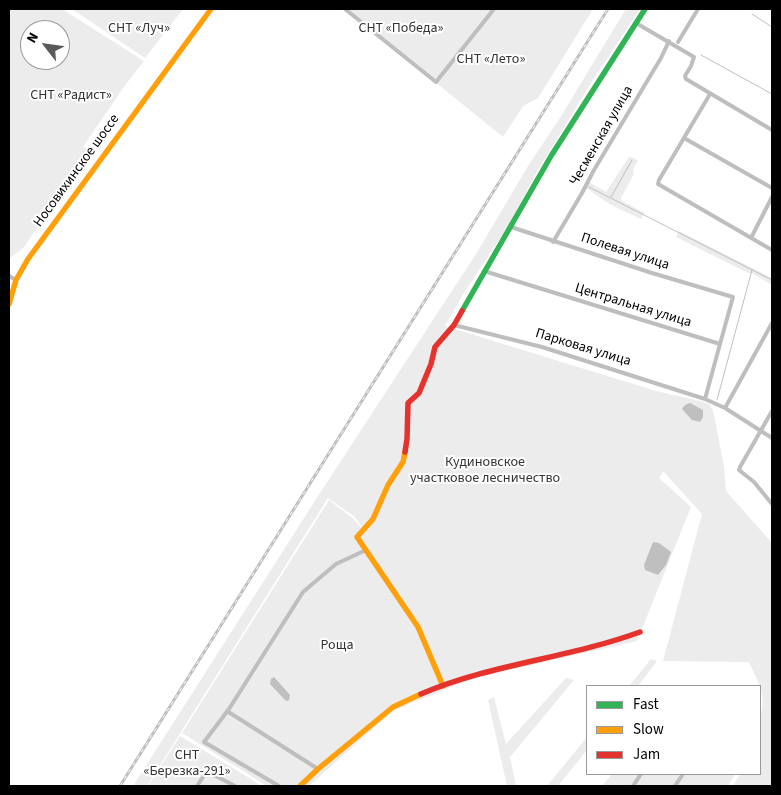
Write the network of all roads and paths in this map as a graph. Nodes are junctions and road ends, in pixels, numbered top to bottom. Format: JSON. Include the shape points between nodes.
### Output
{"nodes":[{"id":1,"x":211,"y":9,"type":"edge"},
{"id":2,"x":345,"y":9,"type":"edge"},
{"id":3,"x":494,"y":9,"type":"edge"},
{"id":4,"x":645,"y":9,"type":"edge"},
{"id":5,"x":698,"y":9,"type":"edge"},
{"id":6,"x":636,"y":23,"type":"junction"},
{"id":7,"x":669,"y":41,"type":"junction"},
{"id":8,"x":678,"y":42,"type":"dead end"},
{"id":9,"x":710,"y":94,"type":"junction"},
{"id":10,"x":772,"y":130,"type":"edge"},
{"id":11,"x":684,"y":138,"type":"junction"},
{"id":12,"x":772,"y":188,"type":"edge"},
{"id":13,"x":772,"y":197,"type":"edge"},
{"id":14,"x":511,"y":227,"type":"junction"},
{"id":15,"x":751,"y":238,"type":"junction"},
{"id":16,"x":554,"y":242,"type":"junction"},
{"id":17,"x":772,"y":250,"type":"edge"},
{"id":18,"x":484,"y":271,"type":"junction"},
{"id":19,"x":9,"y":276,"type":"edge"},
{"id":20,"x":16,"y":280,"type":"junction"},
{"id":21,"x":9,"y":304,"type":"edge"},
{"id":22,"x":772,"y":323,"type":"edge"},
{"id":23,"x":454,"y":324,"type":"junction"},
{"id":24,"x":720,"y":344,"type":"junction"},
{"id":25,"x":705,"y":399,"type":"junction"},
{"id":26,"x":725,"y":408,"type":"junction"},
{"id":27,"x":772,"y":411,"type":"edge"},
{"id":28,"x":761,"y":431,"type":"junction"},
{"id":29,"x":772,"y":438,"type":"edge"},
{"id":30,"x":772,"y":504,"type":"edge"},
{"id":31,"x":366,"y":550,"type":"junction"},
{"id":32,"x":640,"y":632,"type":"dead end"},
{"id":33,"x":443,"y":686,"type":"junction"},
{"id":34,"x":227,"y":711,"type":"junction"},
{"id":35,"x":318,"y":769,"type":"junction"},
{"id":36,"x":640,"y":775,"type":"edge"},
{"id":37,"x":682,"y":775,"type":"edge"},
{"id":38,"x":197,"y":786,"type":"edge"},
{"id":39,"x":235,"y":786,"type":"edge"},
{"id":40,"x":279,"y":786,"type":"edge"},
{"id":41,"x":300,"y":786,"type":"edge"},
{"id":42,"x":633,"y":786,"type":"edge"},
{"id":43,"x":675,"y":786,"type":"edge"}],
"edges":[{"from":1,"to":20,"type":"street","name":"Носовихинское шоссе"},
{"from":2,"to":3,"type":"street","via":[[436,82]]},
{"from":4,"to":6,"type":"street"},
{"from":5,"to":8,"type":"street"},
{"from":6,"to":7,"type":"street"},
{"from":6,"to":14,"type":"street","via":[[551,156]]},
{"from":7,"to":9,"type":"street","via":[[694,57],[684,77]]},
{"from":7,"to":16,"type":"street","name":"Чесменская улица"},
{"from":9,"to":10,"type":"street"},
{"from":9,"to":11,"type":"street"},
{"from":11,"to":12,"type":"street"},
{"from":11,"to":15,"type":"street","via":[[659,180],[660,186]]},
{"from":13,"to":15,"type":"street"},
{"from":14,"to":16,"type":"street","name":"Полевая улица"},
{"from":14,"to":18,"type":"street"},
{"from":15,"to":17,"type":"street"},
{"from":16,"to":24,"type":"street","name":"Полевая улица","via":[[733,297]]},
{"from":18,"to":23,"type":"street"},
{"from":18,"to":24,"type":"street","name":"Центральная улица"},
{"from":19,"to":20,"type":"street"},
{"from":20,"to":21,"type":"street","name":"Носовихинское шоссе"},
{"from":22,"to":26,"type":"street"},
{"from":23,"to":25,"type":"street","name":"Парковая улица","via":[[542,347]]},
{"from":23,"to":31,"type":"street","via":[[435,347],[419,393],[408,403],[403,462],[373,518],[357,537]]},
{"from":24,"to":25,"type":"street"},
{"from":25,"to":26,"type":"street","name":"Парковая улица"},
{"from":26,"to":28,"type":"street","name":"Парковая улица"},
{"from":27,"to":28,"type":"street"},
{"from":28,"to":29,"type":"street","name":"Парковая улица"},
{"from":28,"to":30,"type":"street","via":[[739,470]]},
{"from":31,"to":33,"type":"street","via":[[418,627]]},
{"from":31,"to":34,"type":"street","via":[[336,564],[304,592]]},
{"from":32,"to":33,"type":"street"},
{"from":33,"to":35,"type":"street","via":[[393,707]]},
{"from":34,"to":35,"type":"street"},
{"from":34,"to":40,"type":"street","via":[[204,742]]},
{"from":35,"to":41,"type":"street"},
{"from":36,"to":42,"type":"street"},
{"from":37,"to":43,"type":"street"},
{"from":38,"to":39,"type":"street","via":[[208,772]]}]}
